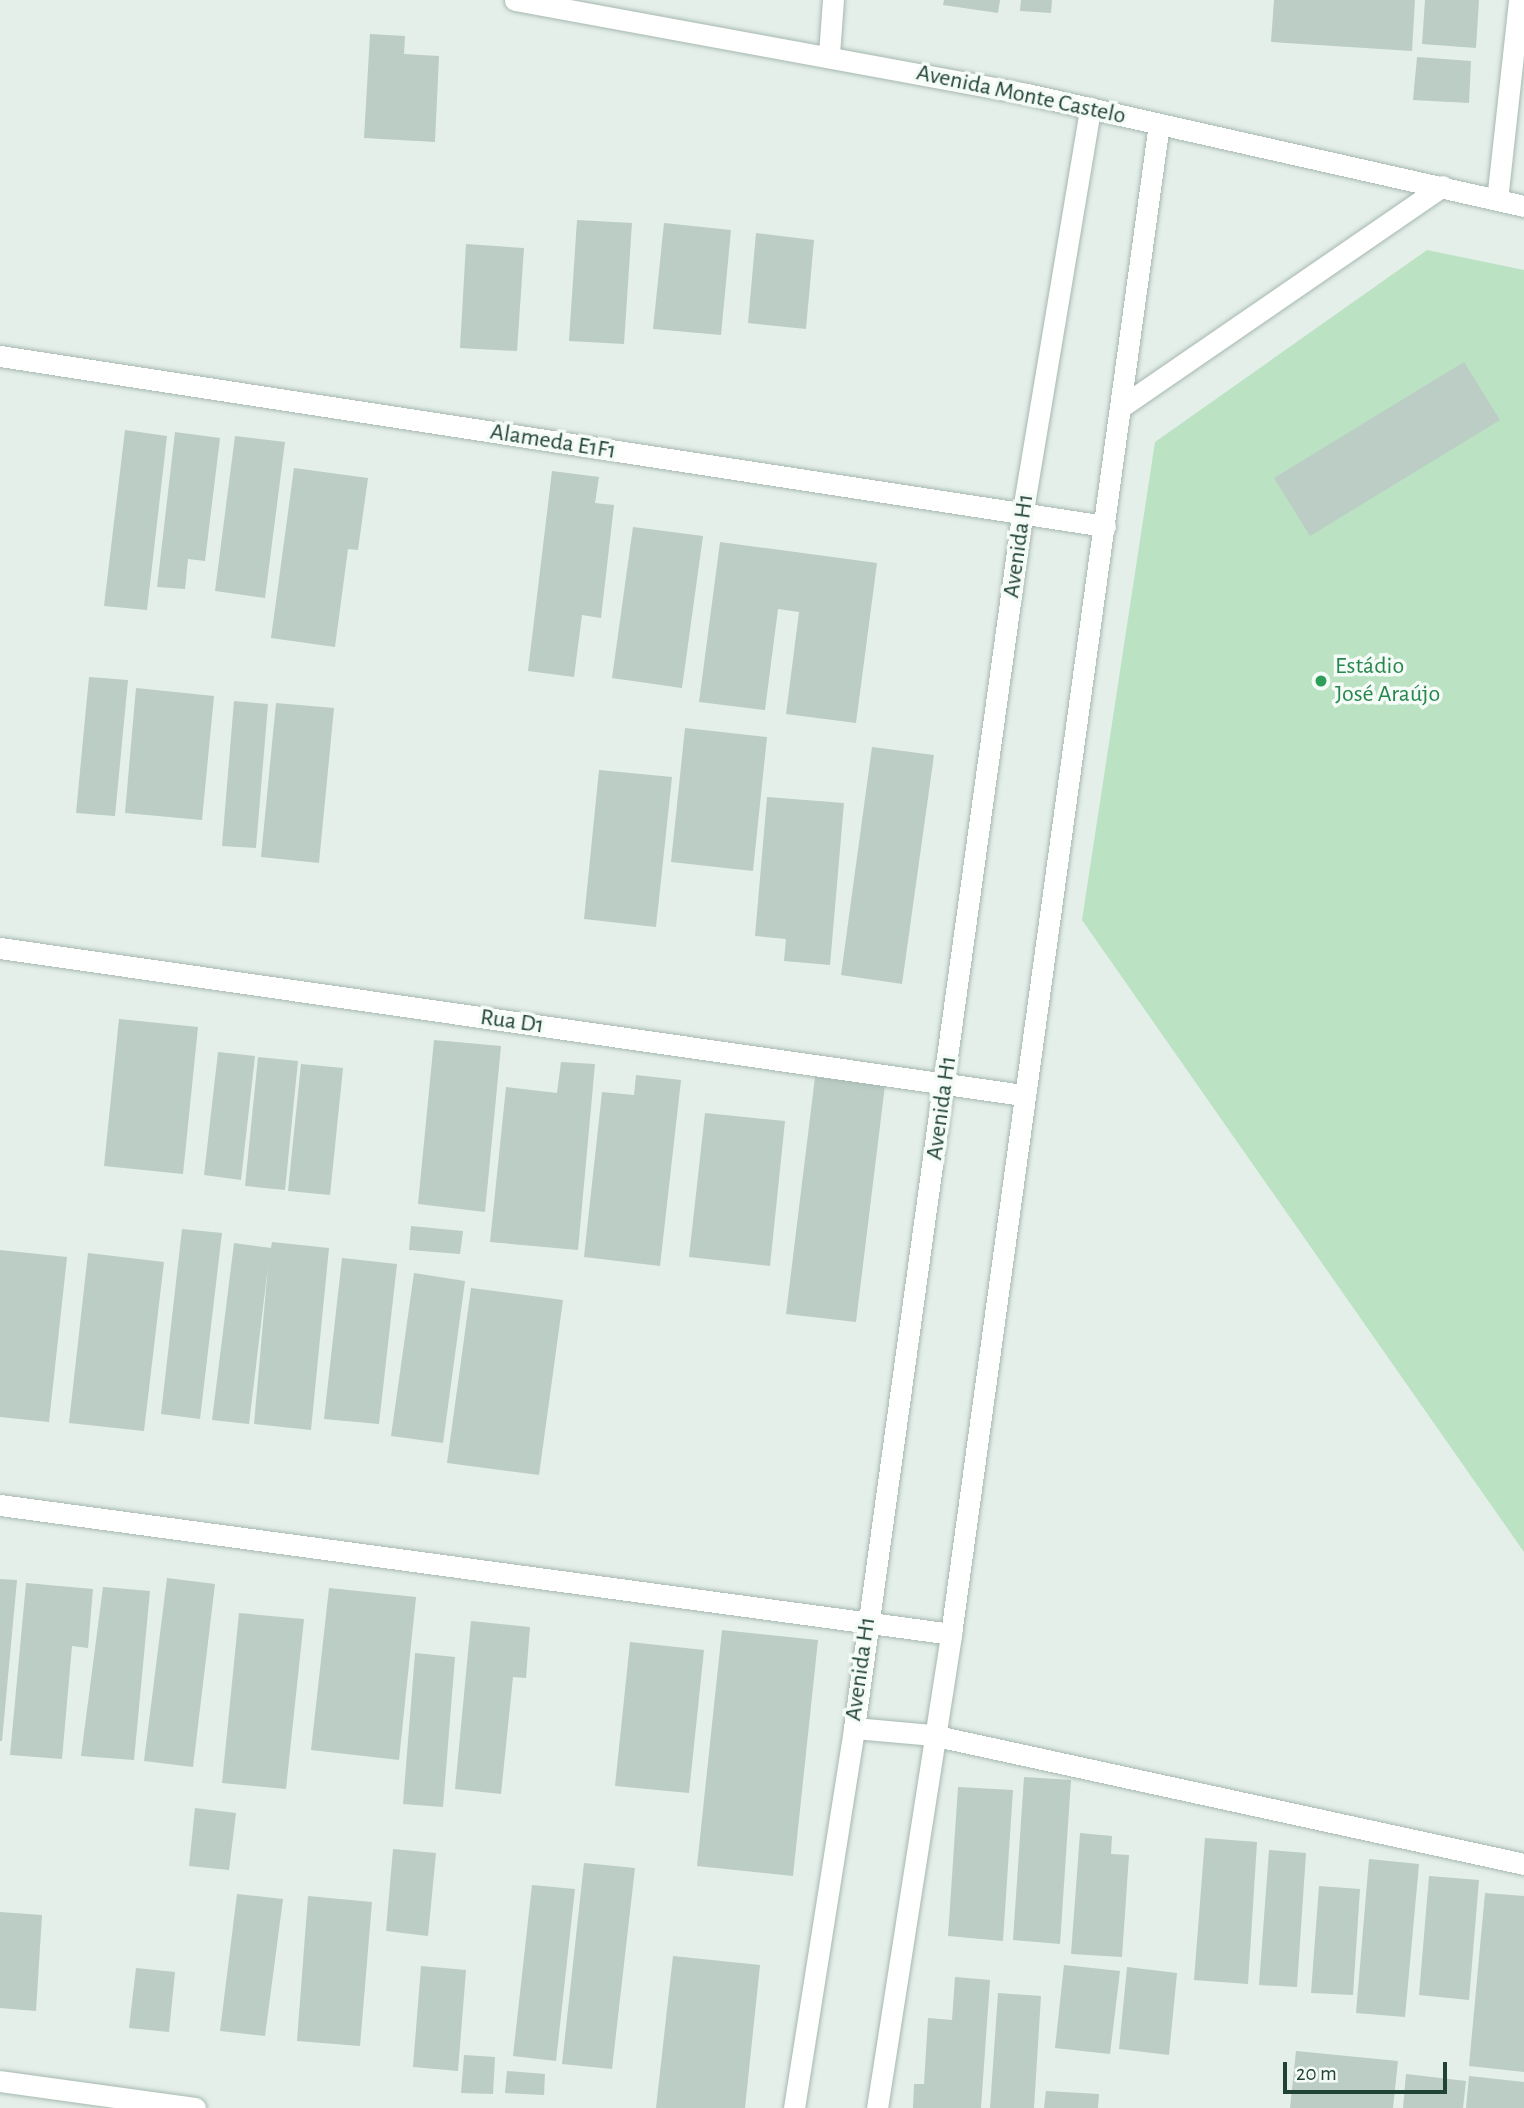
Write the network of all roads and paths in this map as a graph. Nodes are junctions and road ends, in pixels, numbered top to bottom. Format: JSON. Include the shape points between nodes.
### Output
{"nodes":[{"id":1,"x":515,"y":0,"type":"edge"},
{"id":2,"x":833,"y":0,"type":"edge"},
{"id":3,"x":1519,"y":0,"type":"edge"},
{"id":4,"x":829,"y":54,"type":"junction"},
{"id":5,"x":1090,"y":108,"type":"junction"},
{"id":6,"x":1159,"y":124,"type":"junction"},
{"id":7,"x":1442,"y":186,"type":"junction"},
{"id":8,"x":1497,"y":200,"type":"junction"},
{"id":9,"x":1524,"y":206,"type":"edge"},
{"id":10,"x":0,"y":356,"type":"edge"},
{"id":11,"x":1121,"y":407,"type":"junction"},
{"id":12,"x":1022,"y":516,"type":"junction"},
{"id":13,"x":1105,"y":526,"type":"junction"},
{"id":14,"x":0,"y":948,"type":"edge"},
{"id":15,"x":946,"y":1084,"type":"junction"},
{"id":16,"x":1023,"y":1095,"type":"junction"},
{"id":17,"x":0,"y":1505,"type":"edge"},
{"id":18,"x":868,"y":1620,"type":"junction"},
{"id":19,"x":951,"y":1634,"type":"junction"},
{"id":20,"x":854,"y":1728,"type":"junction"},
{"id":21,"x":932,"y":1735,"type":"junction"},
{"id":22,"x":1524,"y":1864,"type":"edge"},
{"id":23,"x":0,"y":2081,"type":"edge"},
{"id":24,"x":195,"y":2108,"type":"edge"},
{"id":25,"x":794,"y":2108,"type":"edge"},
{"id":26,"x":877,"y":2108,"type":"edge"}],
"edges":[{"from":1,"to":4,"type":"street","name":"Avenida Monte Castelo"},
{"from":2,"to":4,"type":"street"},
{"from":3,"to":8,"type":"street"},
{"from":4,"to":5,"type":"street","name":"Avenida Monte Castelo"},
{"from":5,"to":6,"type":"street","name":"Avenida Monte Castelo"},
{"from":5,"to":12,"type":"street","name":"Avenida H1"},
{"from":6,"to":7,"type":"street","name":"Avenida Monte Castelo"},
{"from":6,"to":11,"type":"street"},
{"from":7,"to":8,"type":"street","name":"Avenida Monte Castelo"},
{"from":7,"to":11,"type":"street"},
{"from":8,"to":9,"type":"street","name":"Avenida Monte Castelo"},
{"from":10,"to":12,"type":"street","name":"Alameda E1F1"},
{"from":11,"to":13,"type":"street"},
{"from":12,"to":13,"type":"street","name":"Alameda E1F1"},
{"from":12,"to":15,"type":"street","name":"Avenida H1"},
{"from":13,"to":16,"type":"street"},
{"from":14,"to":15,"type":"street","name":"Rua D1"},
{"from":15,"to":16,"type":"street","name":"Rua D1"},
{"from":15,"to":18,"type":"street","name":"Avenida H1"},
{"from":16,"to":19,"type":"street"},
{"from":17,"to":18,"type":"street"},
{"from":18,"to":19,"type":"street"},
{"from":18,"to":20,"type":"street","name":"Avenida H1"},
{"from":19,"to":21,"type":"street"},
{"from":20,"to":21,"type":"street"},
{"from":20,"to":25,"type":"street","name":"Avenida H1"},
{"from":21,"to":22,"type":"street"},
{"from":21,"to":26,"type":"street"},
{"from":23,"to":24,"type":"street"}]}
